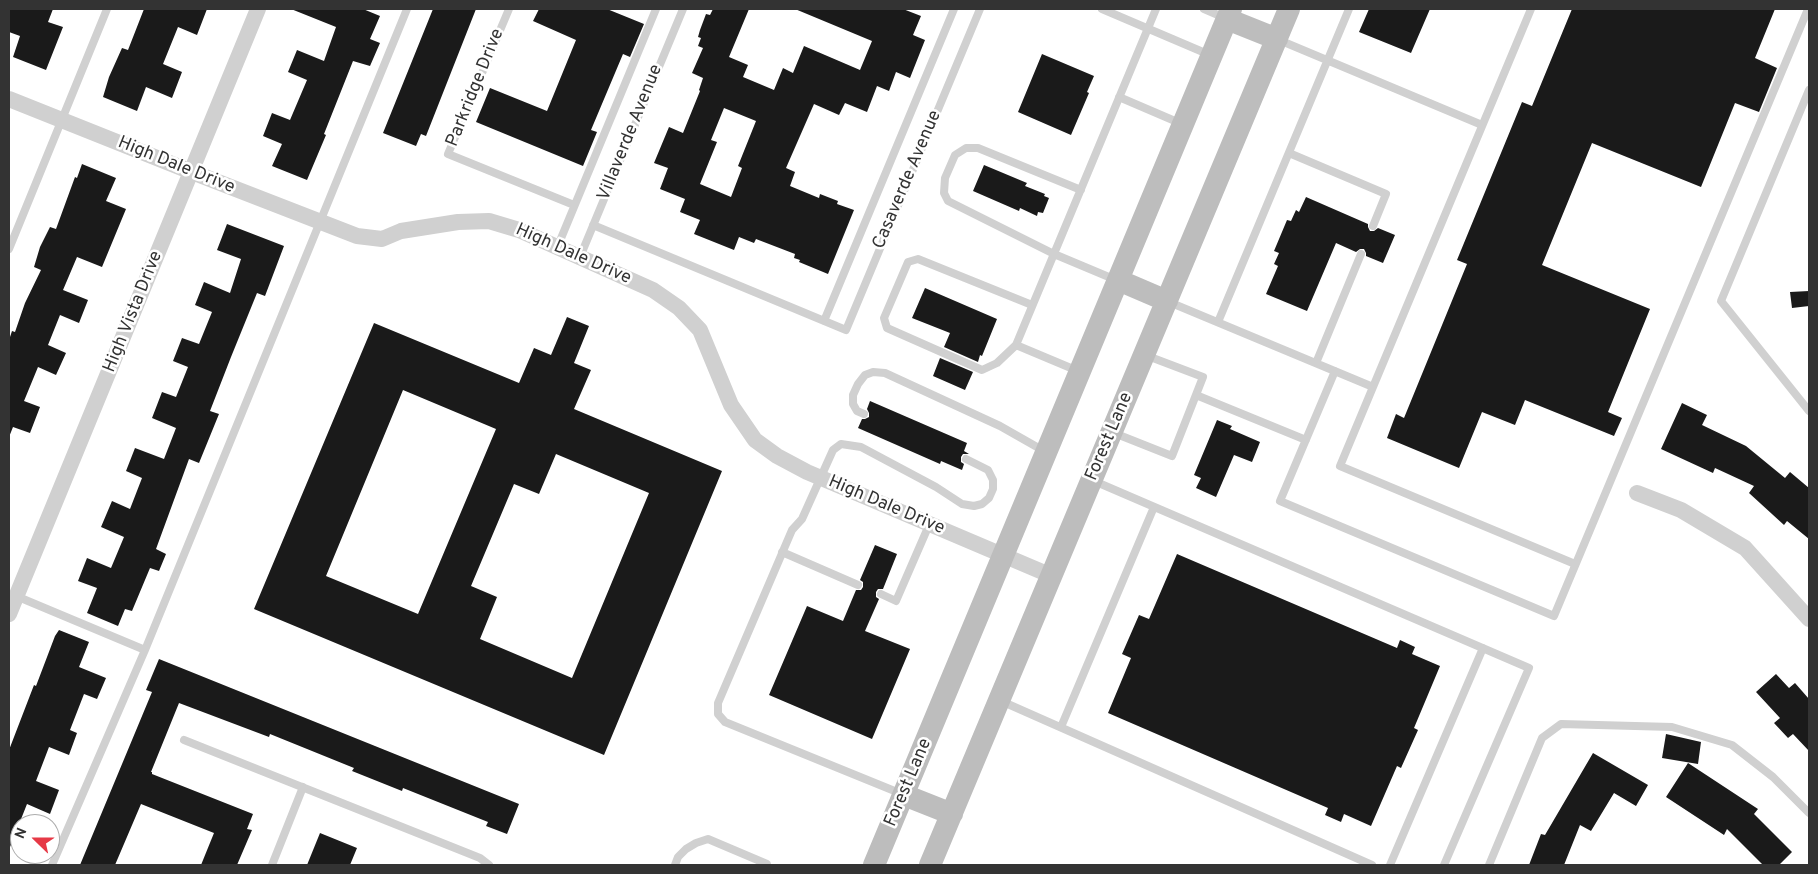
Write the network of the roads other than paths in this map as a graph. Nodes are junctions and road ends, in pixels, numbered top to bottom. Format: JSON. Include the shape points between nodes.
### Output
{"nodes":[{"id":1,"x":107,"y":9,"type":"edge"},
{"id":2,"x":258,"y":9,"type":"edge"},
{"id":3,"x":407,"y":9,"type":"edge"},
{"id":4,"x":509,"y":9,"type":"edge"},
{"id":5,"x":656,"y":9,"type":"edge"},
{"id":6,"x":683,"y":9,"type":"edge"},
{"id":7,"x":954,"y":9,"type":"edge"},
{"id":8,"x":980,"y":9,"type":"edge"},
{"id":9,"x":1102,"y":9,"type":"edge"},
{"id":10,"x":1156,"y":9,"type":"edge"},
{"id":11,"x":1204,"y":9,"type":"edge"},
{"id":12,"x":1289,"y":9,"type":"edge"},
{"id":13,"x":1349,"y":9,"type":"edge"},
{"id":14,"x":1531,"y":9,"type":"edge"},
{"id":15,"x":1808,"y":9,"type":"edge"},
{"id":16,"x":1229,"y":14,"type":"edge"},
{"id":17,"x":1148,"y":29,"type":"junction"},
{"id":18,"x":1277,"y":39,"type":"junction"},
{"id":19,"x":1211,"y":56,"type":"junction"},
{"id":20,"x":1328,"y":60,"type":"junction"},
{"id":21,"x":1809,"y":90,"type":"edge"},
{"id":22,"x":1119,"y":98,"type":"junction"},
{"id":23,"x":9,"y":99,"type":"edge"},
{"id":24,"x":62,"y":120,"type":"junction"},
{"id":25,"x":1183,"y":124,"type":"junction"},
{"id":26,"x":1482,"y":125,"type":"junction"},
{"id":27,"x":1289,"y":153,"type":"junction"},
{"id":28,"x":192,"y":172,"type":"junction"},
{"id":29,"x":1080,"y":190,"type":"junction"},
{"id":30,"x":574,"y":205,"type":"junction"},
{"id":31,"x":320,"y":222,"type":"junction"},
{"id":32,"x":593,"y":225,"type":"junction"},
{"id":33,"x":1373,"y":226,"type":"dead end"},
{"id":34,"x":557,"y":248,"type":"junction"},
{"id":35,"x":9,"y":249,"type":"edge"},
{"id":36,"x":1054,"y":254,"type":"junction"},
{"id":37,"x":1361,"y":254,"type":"dead end"},
{"id":38,"x":580,"y":257,"type":"junction"},
{"id":39,"x":1118,"y":280,"type":"junction"},
{"id":40,"x":1167,"y":301,"type":"junction"},
{"id":41,"x":1032,"y":305,"type":"junction"},
{"id":42,"x":824,"y":321,"type":"junction"},
{"id":43,"x":1218,"y":322,"type":"junction"},
{"id":44,"x":1016,"y":345,"type":"junction"},
{"id":45,"x":1144,"y":355,"type":"junction"},
{"id":46,"x":1316,"y":363,"type":"junction"},
{"id":47,"x":1080,"y":371,"type":"junction"},
{"id":48,"x":1335,"y":371,"type":"junction"},
{"id":49,"x":1373,"y":387,"type":"junction"},
{"id":50,"x":1196,"y":395,"type":"junction"},
{"id":51,"x":1809,"y":411,"type":"edge"},
{"id":52,"x":864,"y":414,"type":"dead end"},
{"id":53,"x":1112,"y":432,"type":"junction"},
{"id":54,"x":1306,"y":440,"type":"junction"},
{"id":55,"x":1046,"y":452,"type":"junction"},
{"id":56,"x":966,"y":459,"type":"dead end"},
{"id":57,"x":820,"y":478,"type":"junction"},
{"id":58,"x":1092,"y":480,"type":"junction"},
{"id":59,"x":1637,"y":493,"type":"dead end"},
{"id":60,"x":1154,"y":507,"type":"junction"},
{"id":61,"x":929,"y":525,"type":"junction"},
{"id":62,"x":782,"y":552,"type":"junction"},
{"id":63,"x":1003,"y":557,"type":"junction"},
{"id":64,"x":1575,"y":564,"type":"junction"},
{"id":65,"x":1052,"y":576,"type":"junction"},
{"id":66,"x":858,"y":585,"type":"dead end"},
{"id":67,"x":881,"y":594,"type":"dead end"},
{"id":68,"x":16,"y":596,"type":"junction"},
{"id":69,"x":9,"y":614,"type":"edge"},
{"id":70,"x":1809,"y":619,"type":"edge"},
{"id":71,"x":1483,"y":648,"type":"junction"},
{"id":72,"x":145,"y":650,"type":"junction"},
{"id":73,"x":1000,"y":700,"type":"junction"},
{"id":74,"x":1062,"y":727,"type":"junction"},
{"id":75,"x":184,"y":740,"type":"dead end"},
{"id":76,"x":303,"y":787,"type":"junction"},
{"id":77,"x":904,"y":795,"type":"junction"},
{"id":78,"x":1809,"y":813,"type":"edge"},
{"id":79,"x":952,"y":814,"type":"junction"},
{"id":80,"x":52,"y":865,"type":"edge"},
{"id":81,"x":272,"y":865,"type":"edge"},
{"id":82,"x":489,"y":865,"type":"edge"},
{"id":83,"x":675,"y":865,"type":"edge"},
{"id":84,"x":767,"y":865,"type":"edge"},
{"id":85,"x":874,"y":865,"type":"edge"},
{"id":86,"x":930,"y":865,"type":"edge"},
{"id":87,"x":1372,"y":865,"type":"edge"},
{"id":88,"x":1390,"y":865,"type":"edge"},
{"id":89,"x":1444,"y":865,"type":"edge"},
{"id":90,"x":1489,"y":865,"type":"edge"}],
"edges":[{"from":1,"to":24,"type":"lane"},
{"from":2,"to":28,"type":"street","name":"High Vista Drive"},
{"from":3,"to":31,"type":"lane"},
{"from":4,"to":30,"type":"lane","name":"Parkridge Drive","via":[[448,154]]},
{"from":5,"to":30,"type":"lane"},
{"from":6,"to":32,"type":"lane","name":"Villaverde Avenue"},
{"from":7,"to":42,"type":"lane","name":"Casaverde Avenue"},
{"from":8,"to":42,"type":"lane","name":"Casaverde Avenue","via":[[846,330]]},
{"from":9,"to":17,"type":"lane"},
{"from":10,"to":17,"type":"lane"},
{"from":11,"to":16,"type":"lane"},
{"from":12,"to":18,"type":"main road","name":"Forest Lane"},
{"from":13,"to":20,"type":"lane"},
{"from":14,"to":26,"type":"lane"},
{"from":15,"to":64,"type":"lane"},
{"from":16,"to":18,"type":"main road"},
{"from":16,"to":19,"type":"main road","name":"Forest Lane"},
{"from":17,"to":19,"type":"lane"},
{"from":17,"to":22,"type":"lane"},
{"from":18,"to":20,"type":"lane"},
{"from":18,"to":40,"type":"main road","name":"Forest Lane"},
{"from":19,"to":25,"type":"main road","name":"Forest Lane"},
{"from":20,"to":26,"type":"lane"},
{"from":20,"to":27,"type":"lane"},
{"from":21,"to":51,"type":"lane","via":[[1721,301]]},
{"from":22,"to":25,"type":"lane"},
{"from":22,"to":29,"type":"lane"},
{"from":23,"to":24,"type":"street","name":"High Dale Drive"},
{"from":24,"to":28,"type":"street","name":"High Dale Drive"},
{"from":24,"to":35,"type":"lane"},
{"from":25,"to":39,"type":"main road","name":"Forest Lane"},
{"from":26,"to":49,"type":"lane"},
{"from":27,"to":33,"type":"lane","via":[[1386,194]]},
{"from":27,"to":43,"type":"lane"},
{"from":28,"to":31,"type":"street","name":"High Dale Drive"},
{"from":28,"to":68,"type":"street","name":"High Vista Drive"},
{"from":29,"to":36,"type":"lane"},
{"from":29,"to":36,"type":"lane","via":[[978,148],[966,148],[955,155],[944,178],[944,193],[948,201]]},
{"from":30,"to":34,"type":"lane"},
{"from":31,"to":34,"type":"street","name":"High Dale Drive","via":[[357,236],[382,239],[410,229],[489,221]]},
{"from":31,"to":72,"type":"lane"},
{"from":32,"to":38,"type":"lane","name":"Villaverde Avenue"},
{"from":32,"to":42,"type":"lane","name":"Casaverde Avenue"},
{"from":34,"to":38,"type":"street","name":"High Dale Drive"},
{"from":36,"to":39,"type":"lane"},
{"from":36,"to":41,"type":"lane"},
{"from":37,"to":46,"type":"lane"},
{"from":38,"to":57,"type":"street","name":"High Dale Drive","via":[[653,290],[679,308],[700,330],[731,405],[755,440],[776,456]]},
{"from":39,"to":40,"type":"main road"},
{"from":39,"to":47,"type":"main road","name":"Forest Lane"},
{"from":40,"to":43,"type":"lane"},
{"from":40,"to":45,"type":"main road","name":"Forest Lane"},
{"from":41,"to":44,"type":"lane"},
{"from":41,"to":44,"type":"lane","via":[[918,260],[908,262],[884,318],[887,328],[982,370],[997,363]]},
{"from":43,"to":46,"type":"lane"},
{"from":44,"to":47,"type":"lane"},
{"from":45,"to":50,"type":"lane","via":[[1203,377]]},
{"from":45,"to":53,"type":"main road","name":"Forest Lane"},
{"from":46,"to":48,"type":"lane"},
{"from":47,"to":55,"type":"main road","name":"Forest Lane"},
{"from":48,"to":49,"type":"lane"},
{"from":48,"to":54,"type":"lane"},
{"from":49,"to":64,"type":"lane","via":[[1340,466]]},
{"from":50,"to":53,"type":"lane","via":[[1172,456]]},
{"from":50,"to":54,"type":"lane"},
{"from":52,"to":55,"type":"lane","via":[[853,404],[858,384],[865,375],[885,373],[1000,426]]},
{"from":53,"to":58,"type":"main road","name":"Forest Lane"},
{"from":54,"to":64,"type":"lane","via":[[1280,501],[1554,616]]},
{"from":55,"to":63,"type":"main road","name":"Forest Lane"},
{"from":56,"to":57,"type":"lane","via":[[988,470],[993,480],[989,498],[982,504],[962,504],[870,451],[849,444],[841,444],[833,450]]},
{"from":57,"to":61,"type":"street","name":"High Dale Drive"},
{"from":57,"to":62,"type":"lane","via":[[802,519],[792,530]]},
{"from":58,"to":60,"type":"lane"},
{"from":58,"to":65,"type":"main road","name":"Forest Lane"},
{"from":59,"to":70,"type":"street","via":[[1681,510],[1745,548]]},
{"from":60,"to":71,"type":"lane"},
{"from":60,"to":74,"type":"lane"},
{"from":61,"to":63,"type":"street","name":"High Dale Drive"},
{"from":61,"to":67,"type":"lane","via":[[896,601]]},
{"from":62,"to":66,"type":"lane"},
{"from":62,"to":77,"type":"lane","via":[[718,703],[718,714],[725,722]]},
{"from":63,"to":65,"type":"street","name":"High Dale Drive"},
{"from":63,"to":77,"type":"main road","name":"Forest Lane"},
{"from":65,"to":73,"type":"main road","name":"Forest Lane"},
{"from":68,"to":69,"type":"street","name":"High Vista Drive"},
{"from":68,"to":72,"type":"lane"},
{"from":71,"to":88,"type":"lane"},
{"from":71,"to":89,"type":"lane","via":[[1529,668]]},
{"from":72,"to":80,"type":"lane"},
{"from":73,"to":74,"type":"lane"},
{"from":73,"to":79,"type":"main road","name":"Forest Lane"},
{"from":74,"to":87,"type":"lane"},
{"from":75,"to":76,"type":"lane"},
{"from":76,"to":81,"type":"lane"},
{"from":76,"to":82,"type":"lane","via":[[480,858]]},
{"from":77,"to":79,"type":"main road"},
{"from":77,"to":85,"type":"main road","name":"Forest Lane"},
{"from":78,"to":90,"type":"lane","via":[[1732,745],[1672,727],[1561,724],[1542,738]]},
{"from":79,"to":86,"type":"main road","name":"Forest Lane"},
{"from":83,"to":84,"type":"lane","via":[[686,849],[696,842],[708,840]]}]}
